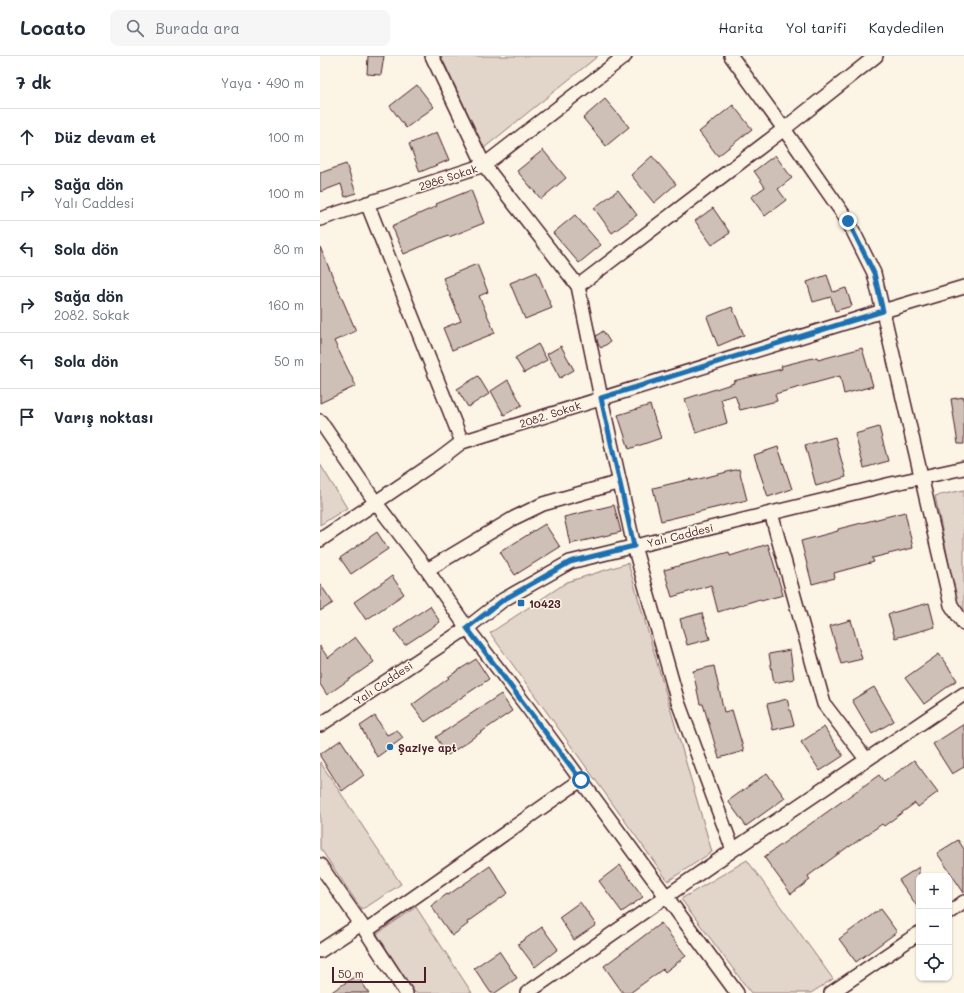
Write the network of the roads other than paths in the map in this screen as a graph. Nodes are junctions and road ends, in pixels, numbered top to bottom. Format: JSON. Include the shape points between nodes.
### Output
{"nodes":[{"id":1,"x":432,"y":56,"type":"edge"},
{"id":2,"x":625,"y":56,"type":"edge"},
{"id":3,"x":731,"y":56,"type":"edge"},
{"id":4,"x":876,"y":56,"type":"edge"},
{"id":5,"x":784,"y":129,"type":"junction"},
{"id":6,"x":484,"y":165,"type":"junction"},
{"id":7,"x":367,"y":203,"type":"junction"},
{"id":8,"x":320,"y":219,"type":"edge"},
{"id":9,"x":578,"y":286,"type":"junction"},
{"id":10,"x":964,"y":287,"type":"edge"},
{"id":11,"x":883,"y":311,"type":"junction"},
{"id":12,"x":601,"y":398,"type":"junction"},
{"id":13,"x":320,"y":421,"type":"edge"},
{"id":14,"x":462,"y":442,"type":"junction"},
{"id":15,"x":964,"y":468,"type":"edge"},
{"id":16,"x":921,"y":477,"type":"junction"},
{"id":17,"x":620,"y":482,"type":"junction"},
{"id":18,"x":376,"y":503,"type":"junction"},
{"id":19,"x":771,"y":513,"type":"junction"},
{"id":20,"x":320,"y":540,"type":"edge"},
{"id":21,"x":634,"y":546,"type":"junction"},
{"id":22,"x":427,"y":570,"type":"junction"},
{"id":23,"x":964,"y":624,"type":"edge"},
{"id":24,"x":467,"y":628,"type":"junction"},
{"id":25,"x":964,"y":694,"type":"edge"},
{"id":26,"x":320,"y":725,"type":"edge"},
{"id":27,"x":866,"y":759,"type":"junction"},
{"id":28,"x":581,"y":780,"type":"junction"},
{"id":29,"x":733,"y":850,"type":"junction"},
{"id":30,"x":320,"y":865,"type":"edge"},
{"id":31,"x":665,"y":897,"type":"junction"},
{"id":32,"x":964,"y":902,"type":"edge"},
{"id":33,"x":952,"y":911,"type":"edge"},
{"id":34,"x":363,"y":928,"type":"junction"},
{"id":35,"x":916,"y":935,"type":"edge"},
{"id":36,"x":320,"y":952,"type":"edge"},
{"id":37,"x":406,"y":993,"type":"edge"},
{"id":38,"x":527,"y":993,"type":"edge"},
{"id":39,"x":737,"y":993,"type":"edge"},
{"id":40,"x":831,"y":993,"type":"edge"}],
"edges":[{"from":1,"to":6,"type":"street","name":"2986 Sokak"},
{"from":2,"to":6,"type":"street"},
{"from":3,"to":5,"type":"street"},
{"from":4,"to":5,"type":"street"},
{"from":5,"to":9,"type":"street"},
{"from":5,"to":11,"type":"street","via":[[848,221],[874,273]]},
{"from":6,"to":7,"type":"street","name":"2986 Sokak"},
{"from":6,"to":9,"type":"street"},
{"from":7,"to":8,"type":"street","name":"2986 Sokak"},
{"from":7,"to":14,"type":"street"},
{"from":9,"to":12,"type":"street"},
{"from":10,"to":11,"type":"street","name":"2082. Sokak"},
{"from":11,"to":12,"type":"street","name":"2082. Sokak"},
{"from":11,"to":16,"type":"street"},
{"from":12,"to":14,"type":"street","name":"2082. Sokak"},
{"from":12,"to":17,"type":"street"},
{"from":13,"to":18,"type":"street"},
{"from":14,"to":18,"type":"street","name":"2082. Sokak"},
{"from":15,"to":16,"type":"street","name":"Yalı Caddesi"},
{"from":16,"to":19,"type":"street","name":"Yalı Caddesi"},
{"from":16,"to":23,"type":"street","via":[[951,606]]},
{"from":17,"to":21,"type":"street"},
{"from":17,"to":22,"type":"street","via":[[543,504],[514,518]]},
{"from":18,"to":20,"type":"street","name":"2082. Sokak"},
{"from":18,"to":22,"type":"street"},
{"from":19,"to":21,"type":"street","name":"Yalı Caddesi"},
{"from":19,"to":27,"type":"street","via":[[824,704]]},
{"from":21,"to":24,"type":"street","name":"Yalı Caddesi","via":[[570,562],[503,600]]},
{"from":21,"to":29,"type":"street","via":[[678,702]]},
{"from":22,"to":24,"type":"street"},
{"from":24,"to":26,"type":"street","name":"Yalı Caddesi"},
{"from":24,"to":28,"type":"street"},
{"from":25,"to":27,"type":"street"},
{"from":27,"to":29,"type":"street"},
{"from":28,"to":31,"type":"street"},
{"from":28,"to":34,"type":"street"},
{"from":29,"to":31,"type":"street"},
{"from":30,"to":34,"type":"street"},
{"from":31,"to":38,"type":"street"},
{"from":31,"to":39,"type":"street"},
{"from":32,"to":33,"type":"street"},
{"from":34,"to":36,"type":"street"},
{"from":34,"to":37,"type":"street"},
{"from":35,"to":40,"type":"street"}]}
